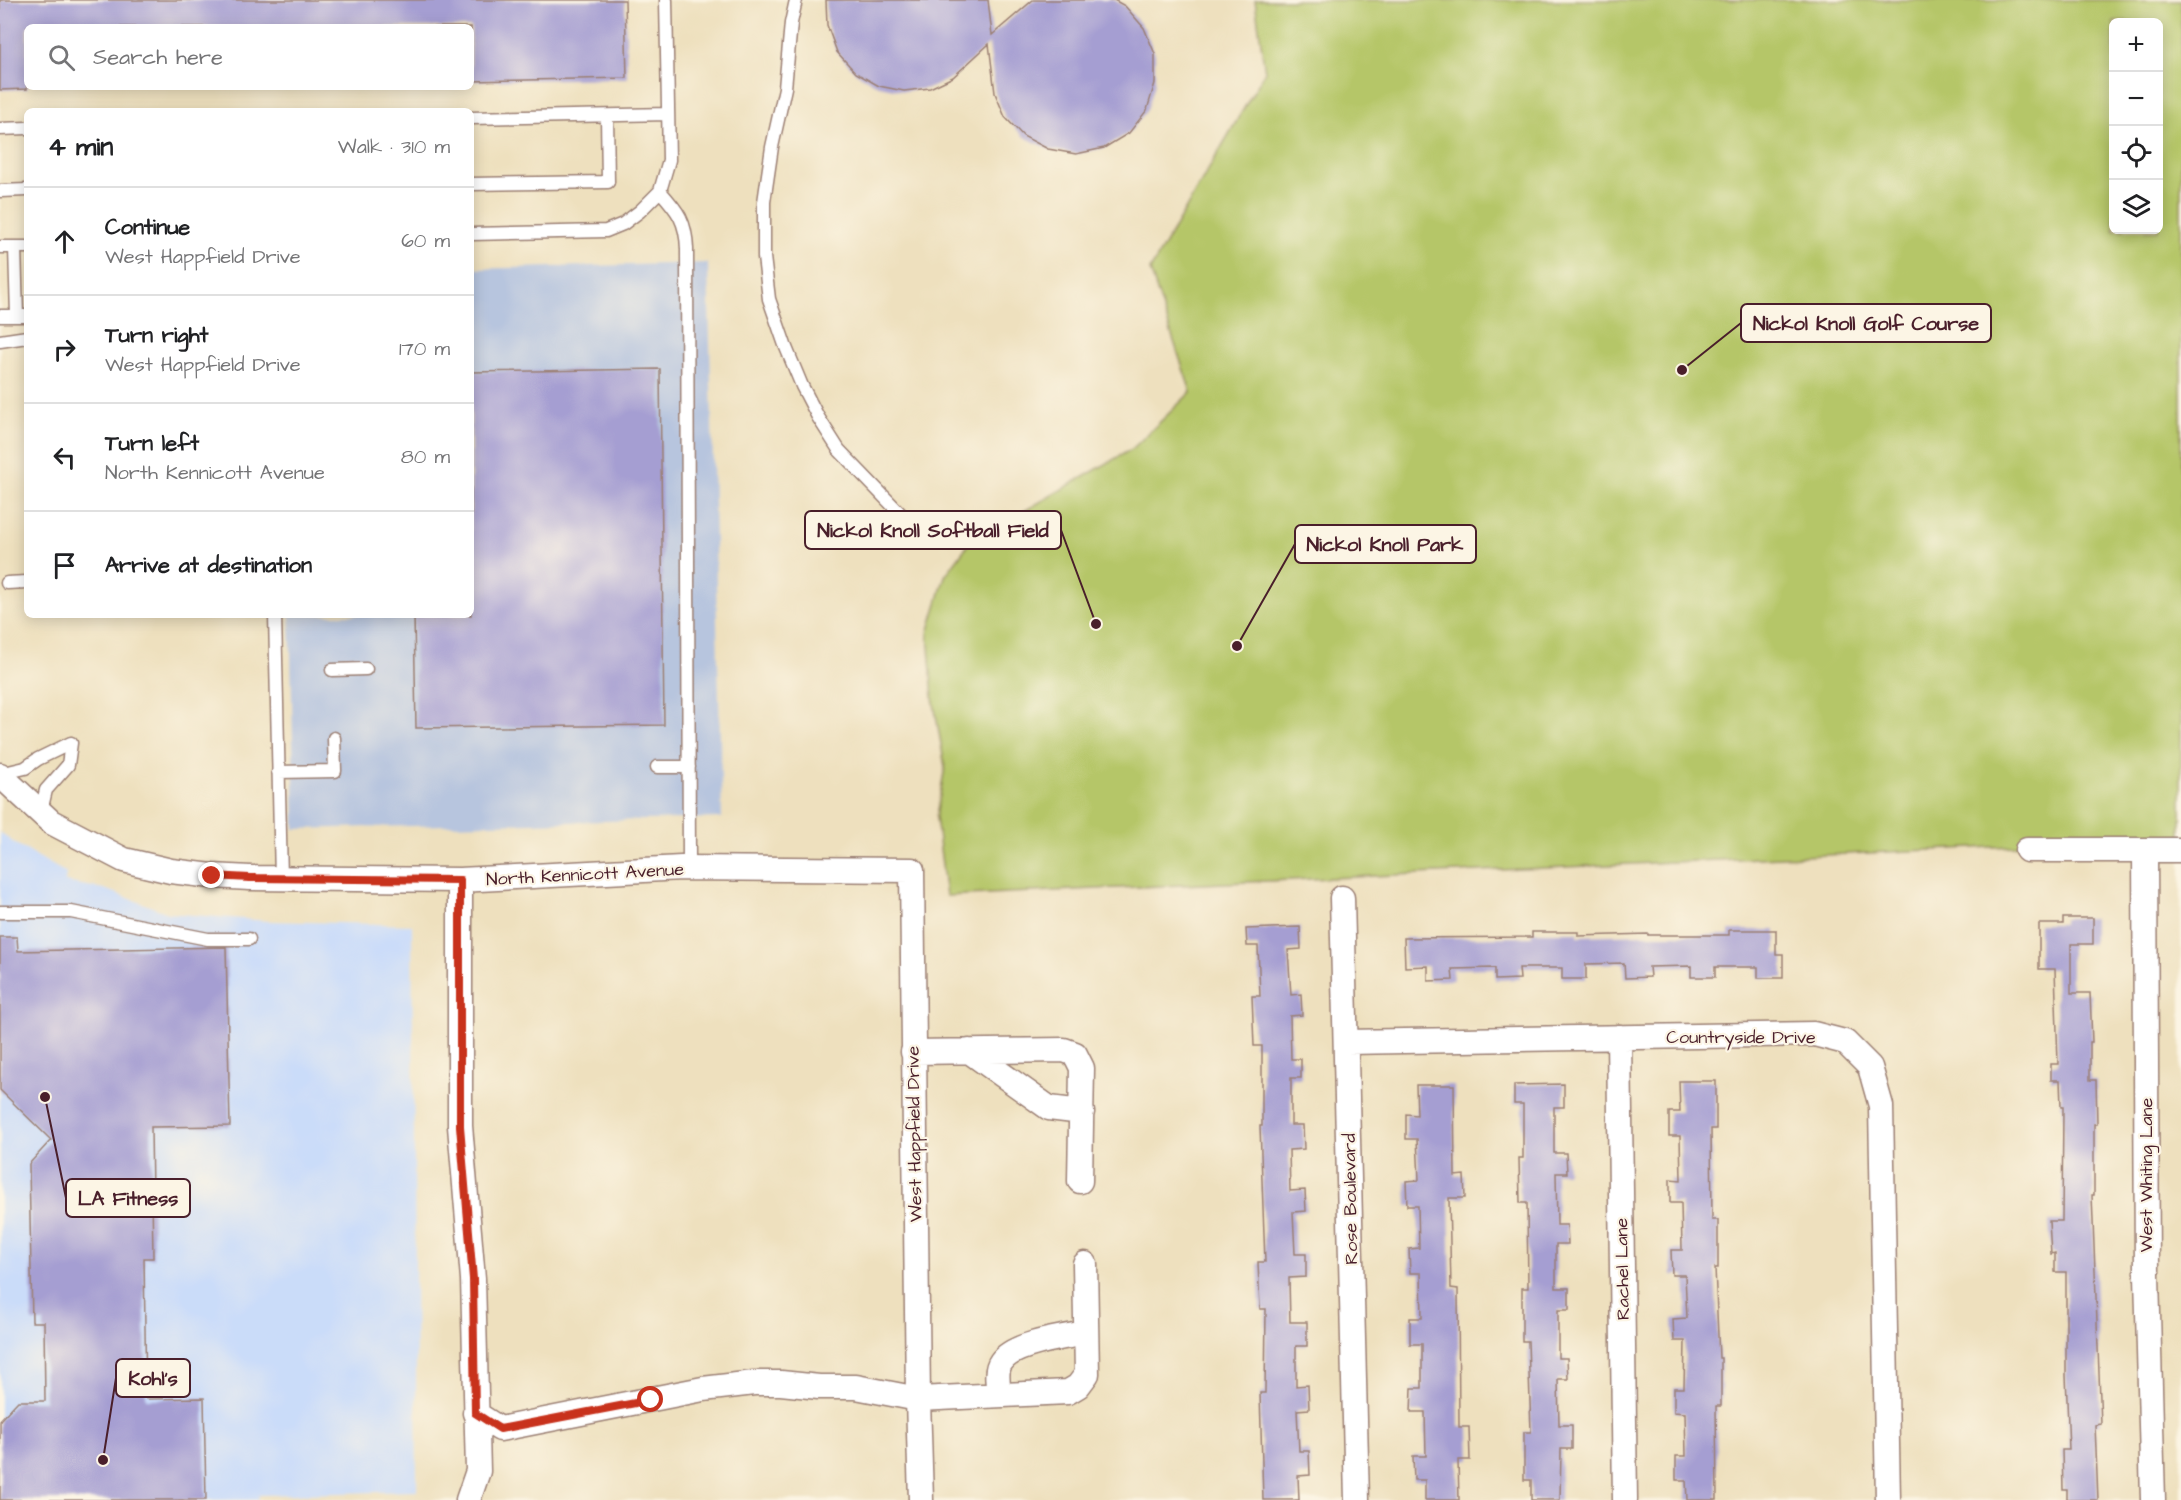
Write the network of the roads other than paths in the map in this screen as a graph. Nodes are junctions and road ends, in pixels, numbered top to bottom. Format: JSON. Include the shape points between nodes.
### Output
{"nodes":[{"id":1,"x":666,"y":0,"type":"edge"},
{"id":2,"x":796,"y":0,"type":"edge"},
{"id":3,"x":668,"y":114,"type":"junction"},
{"id":4,"x":607,"y":116,"type":"junction"},
{"id":5,"x":474,"y":118,"type":"edge"},
{"id":6,"x":24,"y":128,"type":"edge"},
{"id":7,"x":0,"y":129,"type":"edge"},
{"id":8,"x":474,"y":184,"type":"edge"},
{"id":9,"x":24,"y":190,"type":"edge"},
{"id":10,"x":0,"y":191,"type":"edge"},
{"id":11,"x":660,"y":191,"type":"junction"},
{"id":12,"x":474,"y":234,"type":"edge"},
{"id":13,"x":0,"y":247,"type":"edge"},
{"id":14,"x":21,"y":247,"type":"edge"},
{"id":15,"x":0,"y":316,"type":"edge"},
{"id":16,"x":22,"y":316,"type":"edge"},
{"id":17,"x":24,"y":337,"type":"edge"},
{"id":18,"x":0,"y":341,"type":"edge"},
{"id":19,"x":923,"y":537,"type":"dead end"},
{"id":20,"x":24,"y":582,"type":"edge"},
{"id":21,"x":7,"y":583,"type":"dead end"},
{"id":22,"x":275,"y":618,"type":"edge"},
{"id":23,"x":366,"y":669,"type":"dead end"},
{"id":24,"x":332,"y":670,"type":"dead end"},
{"id":25,"x":334,"y":738,"type":"dead end"},
{"id":26,"x":657,"y":767,"type":"dead end"},
{"id":27,"x":689,"y":767,"type":"junction"},
{"id":28,"x":278,"y":772,"type":"junction"},
{"id":29,"x":0,"y":774,"type":"edge"},
{"id":30,"x":41,"y":811,"type":"junction"},
{"id":31,"x":2181,"y":849,"type":"edge"},
{"id":32,"x":2027,"y":850,"type":"dead end"},
{"id":33,"x":2145,"y":850,"type":"junction"},
{"id":34,"x":689,"y":868,"type":"junction"},
{"id":35,"x":912,"y":870,"type":"joint"},
{"id":36,"x":281,"y":879,"type":"junction"},
{"id":37,"x":460,"y":880,"type":"junction"},
{"id":38,"x":1342,"y":898,"type":"dead end"},
{"id":39,"x":0,"y":912,"type":"edge"},
{"id":40,"x":249,"y":939,"type":"dead end"},
{"id":41,"x":1619,"y":1037,"type":"junction"},
{"id":42,"x":1347,"y":1042,"type":"junction"},
{"id":43,"x":913,"y":1052,"type":"junction"},
{"id":44,"x":969,"y":1052,"type":"junction"},
{"id":45,"x":1082,"y":1112,"type":"junction"},
{"id":46,"x":1080,"y":1181,"type":"dead end"},
{"id":47,"x":1085,"y":1264,"type":"dead end"},
{"id":48,"x":1086,"y":1334,"type":"junction"},
{"id":49,"x":999,"y":1395,"type":"junction"},
{"id":50,"x":918,"y":1399,"type":"junction"},
{"id":51,"x":475,"y":1413,"type":"junction"},
{"id":52,"x":468,"y":1500,"type":"edge"},
{"id":53,"x":921,"y":1500,"type":"edge"},
{"id":54,"x":1356,"y":1500,"type":"edge"},
{"id":55,"x":1625,"y":1500,"type":"edge"},
{"id":56,"x":1888,"y":1500,"type":"edge"},
{"id":57,"x":2153,"y":1500,"type":"edge"}],
"edges":[{"from":1,"to":3,"type":"lane"},
{"from":2,"to":19,"type":"lane","via":[[764,202],[769,299],[802,386],[828,434]]},
{"from":3,"to":4,"type":"lane"},
{"from":3,"to":11,"type":"lane","via":[[669,160]]},
{"from":4,"to":5,"type":"lane"},
{"from":4,"to":8,"type":"lane","via":[[608,182]]},
{"from":6,"to":7,"type":"lane"},
{"from":9,"to":10,"type":"lane"},
{"from":11,"to":12,"type":"lane","via":[[640,211],[606,231]]},
{"from":11,"to":27,"type":"lane","via":[[679,212],[687,249]]},
{"from":13,"to":14,"type":"lane"},
{"from":14,"to":16,"type":"lane"},
{"from":15,"to":16,"type":"lane"},
{"from":17,"to":18,"type":"lane"},
{"from":20,"to":21,"type":"lane"},
{"from":22,"to":28,"type":"lane"},
{"from":23,"to":24,"type":"lane"},
{"from":25,"to":28,"type":"lane","via":[[335,771]]},
{"from":26,"to":27,"type":"lane"},
{"from":27,"to":34,"type":"lane"},
{"from":28,"to":36,"type":"lane"},
{"from":29,"to":30,"type":"street","name":"North Kennicott Avenue"},
{"from":29,"to":30,"type":"lane","via":[[25,768],[71,744],[68,765],[46,790]]},
{"from":30,"to":36,"type":"street","name":"North Kennicott Avenue","via":[[51,822],[124,860],[212,876]]},
{"from":31,"to":33,"type":"street"},
{"from":32,"to":33,"type":"street"},
{"from":33,"to":57,"type":"street","name":"West Whiting Lane","via":[[2147,1275]]},
{"from":34,"to":35,"type":"street","name":"North Kennicott Avenue"},
{"from":34,"to":37,"type":"street","name":"North Kennicott Avenue"},
{"from":35,"to":43,"type":"street","name":"West Happfield Drive"},
{"from":36,"to":37,"type":"street","name":"North Kennicott Avenue"},
{"from":37,"to":51,"type":"street","via":[[460,1126],[473,1279]]},
{"from":38,"to":42,"type":"street","name":"Rose Boulevard"},
{"from":39,"to":40,"type":"lane","via":[[71,912],[208,939]]},
{"from":41,"to":42,"type":"street","name":"Countryside Drive"},
{"from":41,"to":55,"type":"street","name":"Rachel Lane"},
{"from":41,"to":56,"type":"street","name":"Countryside Drive","via":[[1814,1034],[1845,1042],[1870,1067],[1881,1106]]},
{"from":42,"to":54,"type":"street","name":"Rose Boulevard"},
{"from":43,"to":44,"type":"street"},
{"from":43,"to":50,"type":"street","name":"West Happfield Drive"},
{"from":44,"to":45,"type":"street","via":[[1049,1108]]},
{"from":44,"to":45,"type":"street","via":[[1064,1050],[1075,1054],[1082,1068]]},
{"from":45,"to":46,"type":"street"},
{"from":47,"to":48,"type":"street"},
{"from":48,"to":49,"type":"street","via":[[1009,1354],[1000,1363]]},
{"from":48,"to":49,"type":"street","via":[[1087,1374],[1078,1386],[1068,1392]]},
{"from":49,"to":50,"type":"street"},
{"from":50,"to":51,"type":"street","via":[[856,1387],[754,1383],[500,1429]]},
{"from":50,"to":53,"type":"street","name":"West Happfield Drive"},
{"from":51,"to":52,"type":"street","via":[[478,1471]]}]}
